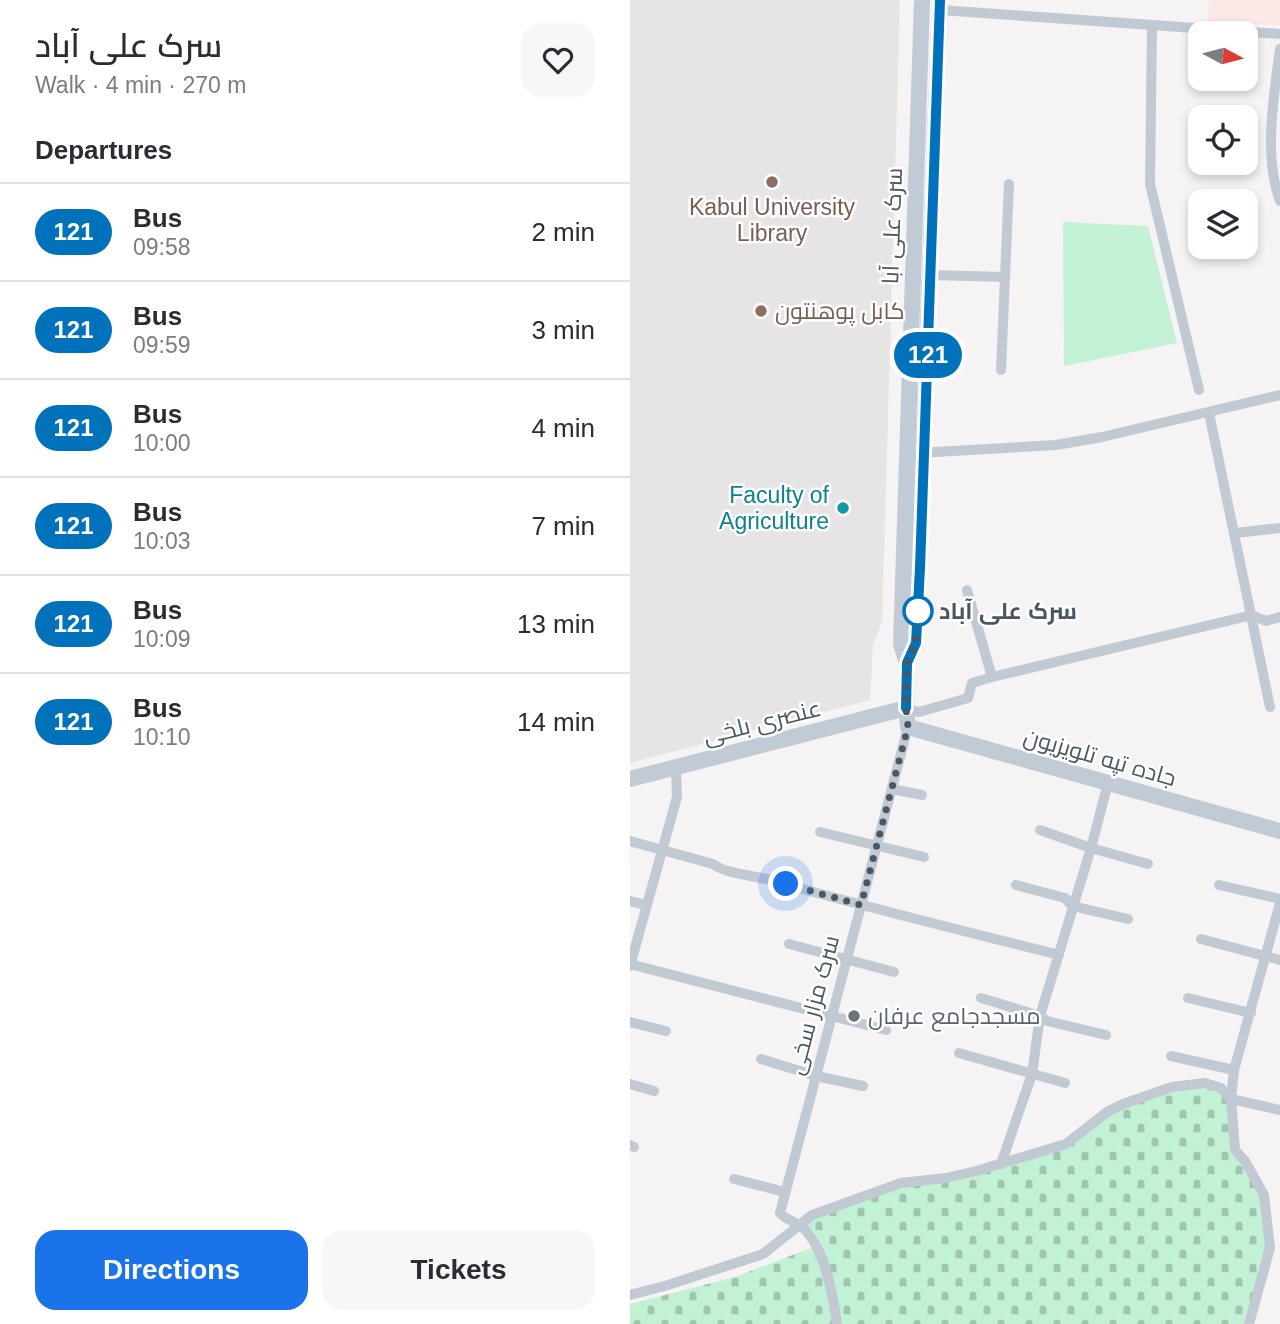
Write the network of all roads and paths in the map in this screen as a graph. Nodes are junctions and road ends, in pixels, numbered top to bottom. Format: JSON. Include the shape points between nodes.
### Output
{"nodes":[{"id":1,"x":922,"y":0,"type":"edge"},
{"id":2,"x":940,"y":5,"type":"edge"},
{"id":3,"x":1152,"y":24,"type":"junction"},
{"id":4,"x":1280,"y":34,"type":"edge"},
{"id":5,"x":1280,"y":49,"type":"edge"},
{"id":6,"x":917,"y":148,"type":"junction"},
{"id":7,"x":936,"y":148,"type":"junction"},
{"id":8,"x":1009,"y":184,"type":"dead end"},
{"id":9,"x":1280,"y":201,"type":"edge"},
{"id":10,"x":931,"y":275,"type":"junction"},
{"id":11,"x":1005,"y":277,"type":"junction"},
{"id":12,"x":1001,"y":370,"type":"dead end"},
{"id":13,"x":1199,"y":390,"type":"dead end"},
{"id":14,"x":1280,"y":395,"type":"edge"},
{"id":15,"x":1209,"y":413,"type":"junction"},
{"id":16,"x":924,"y":452,"type":"junction"},
{"id":17,"x":907,"y":454,"type":"junction"},
{"id":18,"x":1280,"y":528,"type":"edge"},
{"id":19,"x":1235,"y":533,"type":"junction"},
{"id":20,"x":967,"y":590,"type":"dead end"},
{"id":21,"x":1252,"y":615,"type":"junction"},
{"id":22,"x":1280,"y":617,"type":"edge"},
{"id":23,"x":907,"y":663,"type":"junction"},
{"id":24,"x":992,"y":677,"type":"junction"},
{"id":25,"x":1270,"y":707,"type":"dead end"},
{"id":26,"x":906,"y":708,"type":"junction"},
{"id":27,"x":908,"y":727,"type":"junction"},
{"id":28,"x":676,"y":768,"type":"junction"},
{"id":29,"x":630,"y":779,"type":"edge"},
{"id":30,"x":1108,"y":783,"type":"junction"},
{"id":31,"x":892,"y":789,"type":"junction"},
{"id":32,"x":922,"y":795,"type":"dead end"},
{"id":33,"x":1040,"y":830,"type":"dead end"},
{"id":34,"x":1280,"y":831,"type":"edge"},
{"id":35,"x":820,"y":832,"type":"dead end"},
{"id":36,"x":630,"y":841,"type":"edge"},
{"id":37,"x":877,"y":845,"type":"junction"},
{"id":38,"x":1091,"y":848,"type":"junction"},
{"id":39,"x":662,"y":849,"type":"junction"},
{"id":40,"x":924,"y":857,"type":"dead end"},
{"id":41,"x":1148,"y":864,"type":"dead end"},
{"id":42,"x":1016,"y":885,"type":"dead end"},
{"id":43,"x":1219,"y":885,"type":"dead end"},
{"id":44,"x":630,"y":901,"type":"edge"},
{"id":45,"x":1280,"y":901,"type":"edge"},
{"id":46,"x":646,"y":905,"type":"junction"},
{"id":47,"x":861,"y":905,"type":"junction"},
{"id":48,"x":1072,"y":906,"type":"junction"},
{"id":49,"x":1128,"y":919,"type":"dead end"},
{"id":50,"x":1201,"y":939,"type":"dead end"},
{"id":51,"x":789,"y":944,"type":"dead end"},
{"id":52,"x":1059,"y":955,"type":"junction"},
{"id":53,"x":1265,"y":956,"type":"junction"},
{"id":54,"x":847,"y":959,"type":"junction"},
{"id":55,"x":1280,"y":960,"type":"edge"},
{"id":56,"x":630,"y":965,"type":"edge"},
{"id":57,"x":894,"y":972,"type":"dead end"},
{"id":58,"x":981,"y":998,"type":"dead end"},
{"id":59,"x":1188,"y":998,"type":"dead end"},
{"id":60,"x":1251,"y":1013,"type":"junction"},
{"id":61,"x":832,"y":1016,"type":"junction"},
{"id":62,"x":1040,"y":1016,"type":"junction"},
{"id":63,"x":630,"y":1021,"type":"edge"},
{"id":64,"x":886,"y":1030,"type":"dead end"},
{"id":65,"x":666,"y":1031,"type":"dead end"},
{"id":66,"x":1106,"y":1035,"type":"dead end"},
{"id":67,"x":958,"y":1053,"type":"dead end"},
{"id":68,"x":1171,"y":1056,"type":"dead end"},
{"id":69,"x":761,"y":1059,"type":"dead end"},
{"id":70,"x":1234,"y":1070,"type":"junction"},
{"id":71,"x":1032,"y":1074,"type":"junction"},
{"id":72,"x":816,"y":1076,"type":"junction"},
{"id":73,"x":1065,"y":1083,"type":"dead end"},
{"id":74,"x":630,"y":1084,"type":"edge"},
{"id":75,"x":863,"y":1086,"type":"dead end"},
{"id":76,"x":654,"y":1091,"type":"dead end"},
{"id":77,"x":1231,"y":1099,"type":"junction"},
{"id":78,"x":1280,"y":1110,"type":"edge"},
{"id":79,"x":1001,"y":1164,"type":"junction"},
{"id":80,"x":734,"y":1179,"type":"dead end"},
{"id":81,"x":785,"y":1192,"type":"junction"},
{"id":82,"x":801,"y":1225,"type":"junction"},
{"id":83,"x":1275,"y":1249,"type":"edge"},
{"id":84,"x":630,"y":1295,"type":"edge"},
{"id":85,"x":837,"y":1324,"type":"edge"},
{"id":86,"x":1248,"y":1324,"type":"edge"}],
"edges":[{"from":1,"to":6,"type":"street","name":"سرک علی آبا"},
{"from":2,"to":3,"type":"street"},
{"from":2,"to":7,"type":"street"},
{"from":3,"to":4,"type":"street"},
{"from":3,"to":13,"type":"street","via":[[1150,184]]},
{"from":5,"to":9,"type":"street","via":[[1272,157]]},
{"from":6,"to":7,"type":"street"},
{"from":6,"to":17,"type":"street","name":"سرک علی آبا"},
{"from":7,"to":10,"type":"street"},
{"from":8,"to":11,"type":"street"},
{"from":10,"to":11,"type":"street"},
{"from":10,"to":16,"type":"street"},
{"from":11,"to":12,"type":"street"},
{"from":14,"to":15,"type":"street"},
{"from":15,"to":16,"type":"street","via":[[1056,445]]},
{"from":15,"to":19,"type":"street"},
{"from":16,"to":17,"type":"street"},
{"from":16,"to":23,"type":"street","via":[[916,643]]},
{"from":17,"to":23,"type":"street","name":"سرک علی آبا","via":[[901,644]]},
{"from":18,"to":19,"type":"street"},
{"from":19,"to":21,"type":"street"},
{"from":20,"to":24,"type":"street"},
{"from":21,"to":22,"type":"street","via":[[1266,621]]},
{"from":21,"to":24,"type":"street"},
{"from":21,"to":25,"type":"street"},
{"from":23,"to":26,"type":"street"},
{"from":24,"to":26,"type":"street","via":[[972,683],[968,698],[919,712]]},
{"from":26,"to":27,"type":"street"},
{"from":26,"to":28,"type":"street","name":"عنصری بلخی"},
{"from":27,"to":30,"type":"street","name":"جاده تپه تلویزیون"},
{"from":27,"to":31,"type":"street","name":"سرک مزار سخی"},
{"from":28,"to":29,"type":"street","name":"عنصری بلخی"},
{"from":28,"to":39,"type":"street","via":[[677,797]]},
{"from":30,"to":34,"type":"street","name":"جاده تپه تلویزیون"},
{"from":30,"to":38,"type":"street"},
{"from":31,"to":32,"type":"street"},
{"from":31,"to":37,"type":"street","name":"سرک مزار سخی"},
{"from":33,"to":38,"type":"street"},
{"from":35,"to":37,"type":"street"},
{"from":36,"to":39,"type":"street"},
{"from":37,"to":40,"type":"street"},
{"from":37,"to":47,"type":"street","name":"سرک مزار سخی"},
{"from":38,"to":41,"type":"street"},
{"from":38,"to":48,"type":"street"},
{"from":39,"to":46,"type":"street"},
{"from":39,"to":47,"type":"street"},
{"from":42,"to":48,"type":"street","via":[[1065,898]]},
{"from":43,"to":45,"type":"street"},
{"from":44,"to":46,"type":"street"},
{"from":45,"to":53,"type":"street"},
{"from":46,"to":56,"type":"street"},
{"from":47,"to":52,"type":"street"},
{"from":47,"to":54,"type":"street","name":"سرک مزار سخی"},
{"from":48,"to":49,"type":"street"},
{"from":48,"to":52,"type":"street"},
{"from":50,"to":53,"type":"street"},
{"from":51,"to":54,"type":"street"},
{"from":52,"to":62,"type":"street"},
{"from":53,"to":55,"type":"street"},
{"from":53,"to":60,"type":"street"},
{"from":54,"to":57,"type":"street"},
{"from":54,"to":61,"type":"street","name":"سرک مزار سخی"},
{"from":56,"to":61,"type":"street"},
{"from":58,"to":62,"type":"street"},
{"from":59,"to":60,"type":"street"},
{"from":60,"to":70,"type":"street"},
{"from":61,"to":64,"type":"street"},
{"from":61,"to":72,"type":"street","name":"سرک مزار سخی"},
{"from":62,"to":66,"type":"street"},
{"from":62,"to":71,"type":"street"},
{"from":63,"to":65,"type":"street"},
{"from":67,"to":71,"type":"street"},
{"from":68,"to":70,"type":"street"},
{"from":69,"to":72,"type":"street"},
{"from":70,"to":77,"type":"street"},
{"from":71,"to":73,"type":"street"},
{"from":71,"to":79,"type":"street"},
{"from":72,"to":75,"type":"street"},
{"from":72,"to":81,"type":"street","name":"سرک مزار سخی"},
{"from":74,"to":76,"type":"street"},
{"from":77,"to":78,"type":"street"},
{"from":77,"to":79,"type":"street","via":[[1221,1088],[1205,1083],[1172,1087],[1107,1112],[1066,1143]]},
{"from":77,"to":83,"type":"street","via":[[1235,1150],[1264,1195]]},
{"from":79,"to":82,"type":"street","via":[[901,1183],[812,1215]]},
{"from":80,"to":81,"type":"street"},
{"from":81,"to":82,"type":"street","name":"سرک مزار سخی","via":[[780,1213]]},
{"from":82,"to":84,"type":"street","via":[[763,1254]]},
{"from":82,"to":85,"type":"street","via":[[814,1242],[829,1279]]},
{"from":83,"to":86,"type":"street"}]}
